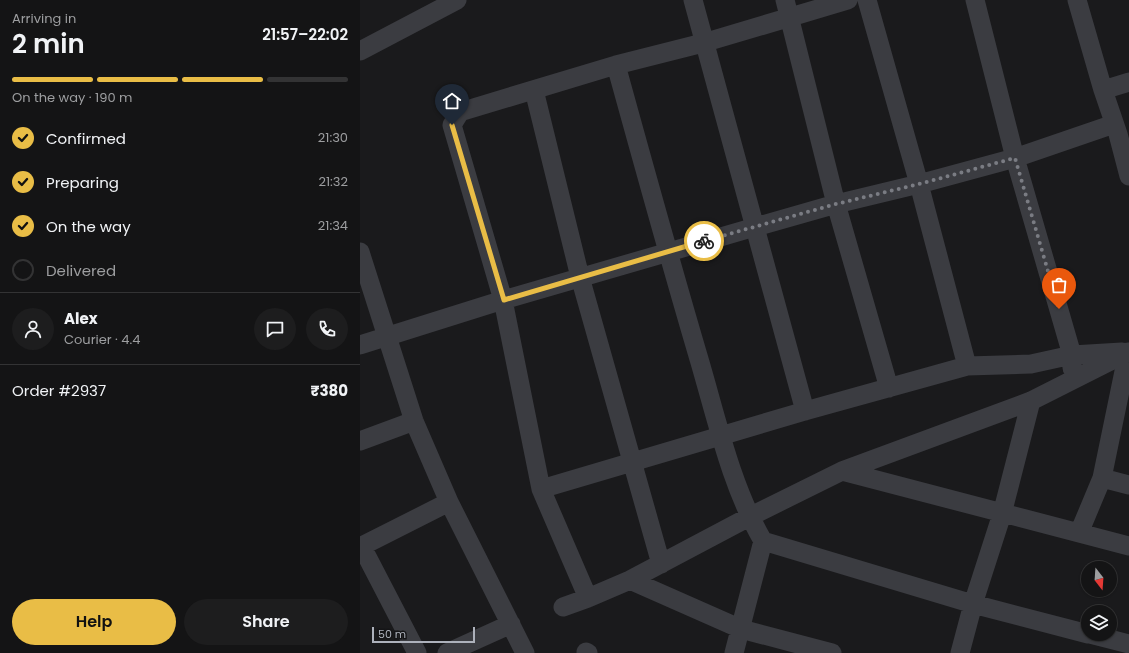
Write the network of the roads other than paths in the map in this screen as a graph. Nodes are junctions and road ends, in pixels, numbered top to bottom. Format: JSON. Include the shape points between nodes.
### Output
{"nodes":[{"id":1,"x":457,"y":0,"type":"edge"},
{"id":2,"x":693,"y":0,"type":"edge"},
{"id":3,"x":848,"y":0,"type":"edge"},
{"id":4,"x":867,"y":0,"type":"edge"},
{"id":5,"x":975,"y":0,"type":"edge"},
{"id":6,"x":1077,"y":0,"type":"edge"},
{"id":7,"x":787,"y":9,"type":"edge"},
{"id":8,"x":703,"y":43,"type":"junction"},
{"id":9,"x":360,"y":51,"type":"edge"},
{"id":10,"x":616,"y":65,"type":"junction"},
{"id":11,"x":1129,"y":82,"type":"edge"},
{"id":12,"x":534,"y":90,"type":"junction"},
{"id":13,"x":1102,"y":90,"type":"junction"},
{"id":14,"x":1114,"y":124,"type":"junction"},
{"id":15,"x":1015,"y":158,"type":"junction"},
{"id":16,"x":1129,"y":176,"type":"edge"},
{"id":17,"x":919,"y":184,"type":"junction"},
{"id":18,"x":836,"y":204,"type":"junction"},
{"id":19,"x":755,"y":226,"type":"junction"},
{"id":20,"x":360,"y":252,"type":"edge"},
{"id":21,"x":668,"y":252,"type":"junction"},
{"id":22,"x":580,"y":278,"type":"junction"},
{"id":23,"x":504,"y":300,"type":"junction"},
{"id":24,"x":387,"y":336,"type":"junction"},
{"id":25,"x":360,"y":345,"type":"edge"},
{"id":26,"x":1128,"y":352,"type":"edge"},
{"id":27,"x":1072,"y":355,"type":"junction"},
{"id":28,"x":967,"y":366,"type":"junction"},
{"id":29,"x":1072,"y":380,"type":"junction"},
{"id":30,"x":889,"y":388,"type":"junction"},
{"id":31,"x":1030,"y":401,"type":"junction"},
{"id":32,"x":805,"y":411,"type":"junction"},
{"id":33,"x":414,"y":420,"type":"junction"},
{"id":34,"x":721,"y":435,"type":"junction"},
{"id":35,"x":360,"y":441,"type":"edge"},
{"id":36,"x":633,"y":463,"type":"junction"},
{"id":37,"x":842,"y":471,"type":"junction"},
{"id":38,"x":1102,"y":478,"type":"junction"},
{"id":39,"x":1129,"y":485,"type":"edge"},
{"id":40,"x":541,"y":489,"type":"junction"},
{"id":41,"x":449,"y":502,"type":"junction"},
{"id":42,"x":1002,"y":514,"type":"junction"},
{"id":43,"x":749,"y":517,"type":"junction"},
{"id":44,"x":1079,"y":533,"type":"junction"},
{"id":45,"x":763,"y":542,"type":"junction"},
{"id":46,"x":1129,"y":546,"type":"edge"},
{"id":47,"x":361,"y":547,"type":"edge"},
{"id":48,"x":660,"y":564,"type":"junction"},
{"id":49,"x":630,"y":580,"type":"junction"},
{"id":50,"x":588,"y":598,"type":"junction"},
{"id":51,"x":973,"y":604,"type":"junction"},
{"id":52,"x":563,"y":607,"type":"dead end"},
{"id":53,"x":511,"y":624,"type":"junction"},
{"id":54,"x":741,"y":630,"type":"junction"},
{"id":55,"x":1081,"y":632,"type":"edge"},
{"id":56,"x":1117,"y":641,"type":"edge"},
{"id":57,"x":1129,"y":644,"type":"edge"},
{"id":58,"x":479,"y":646,"type":"edge"},
{"id":59,"x":417,"y":653,"type":"edge"},
{"id":60,"x":447,"y":653,"type":"edge"},
{"id":61,"x":525,"y":653,"type":"edge"},
{"id":62,"x":734,"y":653,"type":"edge"},
{"id":63,"x":832,"y":653,"type":"edge"},
{"id":64,"x":960,"y":653,"type":"edge"}],
"edges":[{"from":1,"to":9,"type":"street"},
{"from":2,"to":8,"type":"street"},
{"from":3,"to":7,"type":"street"},
{"from":4,"to":17,"type":"street"},
{"from":5,"to":15,"type":"street"},
{"from":6,"to":13,"type":"street"},
{"from":7,"to":8,"type":"street"},
{"from":7,"to":18,"type":"street"},
{"from":8,"to":10,"type":"street"},
{"from":8,"to":19,"type":"street"},
{"from":10,"to":12,"type":"street"},
{"from":10,"to":21,"type":"street"},
{"from":11,"to":13,"type":"street"},
{"from":12,"to":22,"type":"street"},
{"from":12,"to":23,"type":"street","via":[[460,112],[452,125]]},
{"from":13,"to":14,"type":"street"},
{"from":14,"to":15,"type":"street"},
{"from":14,"to":16,"type":"street"},
{"from":15,"to":17,"type":"street"},
{"from":15,"to":27,"type":"street"},
{"from":17,"to":18,"type":"street"},
{"from":17,"to":28,"type":"street"},
{"from":18,"to":19,"type":"street"},
{"from":18,"to":30,"type":"street"},
{"from":19,"to":21,"type":"street"},
{"from":19,"to":32,"type":"street"},
{"from":20,"to":24,"type":"street"},
{"from":21,"to":22,"type":"street"},
{"from":21,"to":34,"type":"street"},
{"from":22,"to":23,"type":"street"},
{"from":22,"to":36,"type":"street"},
{"from":23,"to":24,"type":"street"},
{"from":23,"to":40,"type":"street"},
{"from":24,"to":25,"type":"street"},
{"from":24,"to":33,"type":"street"},
{"from":26,"to":27,"type":"street"},
{"from":26,"to":29,"type":"street"},
{"from":26,"to":38,"type":"street"},
{"from":27,"to":28,"type":"street","via":[[1031,364]]},
{"from":27,"to":29,"type":"street"},
{"from":28,"to":30,"type":"street"},
{"from":29,"to":31,"type":"street"},
{"from":30,"to":32,"type":"street"},
{"from":31,"to":37,"type":"street"},
{"from":31,"to":42,"type":"street"},
{"from":32,"to":34,"type":"street"},
{"from":33,"to":35,"type":"street"},
{"from":33,"to":41,"type":"street"},
{"from":34,"to":36,"type":"street"},
{"from":34,"to":43,"type":"street"},
{"from":36,"to":40,"type":"street"},
{"from":36,"to":48,"type":"street"},
{"from":37,"to":42,"type":"street"},
{"from":37,"to":43,"type":"street"},
{"from":38,"to":39,"type":"street"},
{"from":38,"to":44,"type":"street"},
{"from":40,"to":50,"type":"street"},
{"from":41,"to":47,"type":"street"},
{"from":41,"to":53,"type":"street"},
{"from":42,"to":44,"type":"street"},
{"from":42,"to":51,"type":"street"},
{"from":43,"to":45,"type":"street"},
{"from":43,"to":48,"type":"street"},
{"from":44,"to":46,"type":"street"},
{"from":45,"to":51,"type":"street"},
{"from":45,"to":54,"type":"street"},
{"from":47,"to":59,"type":"street"},
{"from":48,"to":49,"type":"street"},
{"from":49,"to":50,"type":"street"},
{"from":49,"to":54,"type":"street"},
{"from":50,"to":52,"type":"street"},
{"from":51,"to":55,"type":"street"},
{"from":51,"to":64,"type":"street"},
{"from":53,"to":58,"type":"street"},
{"from":53,"to":61,"type":"street"},
{"from":54,"to":62,"type":"street"},
{"from":54,"to":63,"type":"street"},
{"from":56,"to":57,"type":"street"},
{"from":58,"to":60,"type":"street"}]}
